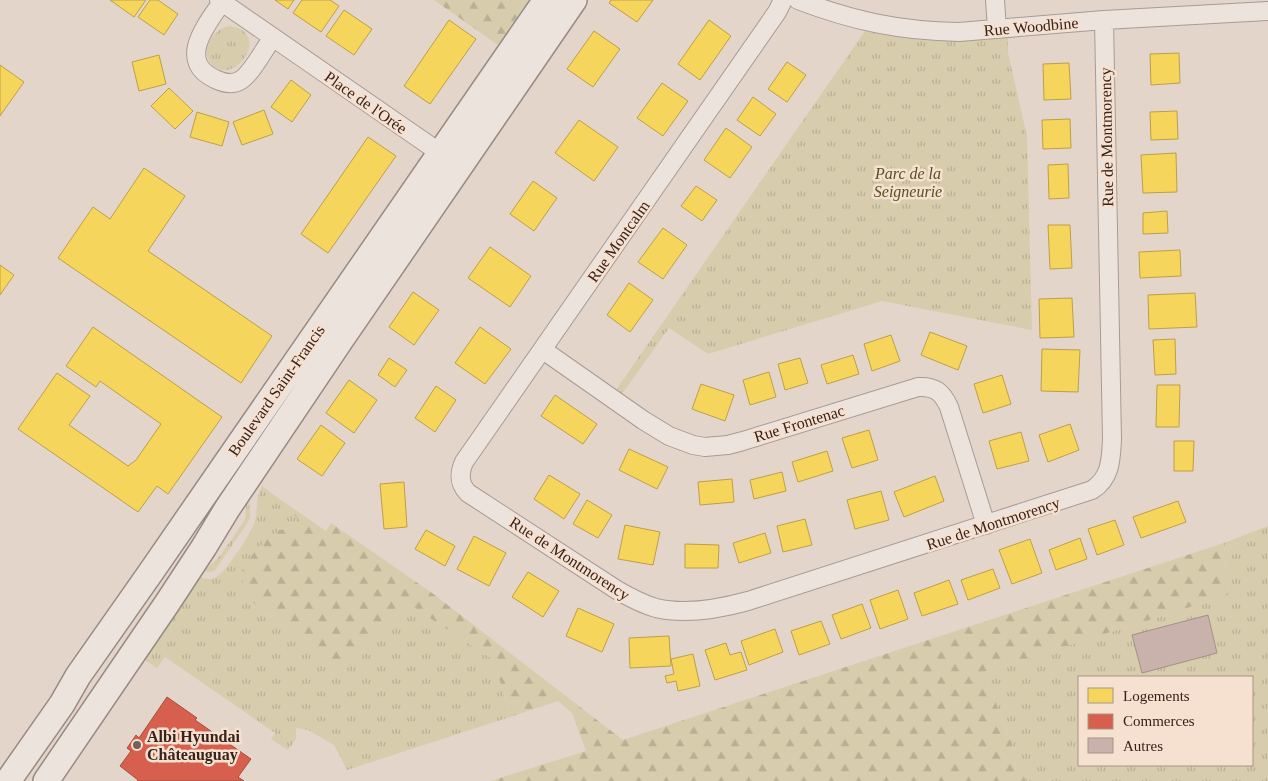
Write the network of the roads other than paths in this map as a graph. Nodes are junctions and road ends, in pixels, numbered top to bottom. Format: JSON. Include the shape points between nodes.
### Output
{"nodes":[{"id":1,"x":546,"y":0,"type":"edge"},
{"id":2,"x":574,"y":0,"type":"edge"},
{"id":3,"x":783,"y":0,"type":"edge"},
{"id":4,"x":798,"y":0,"type":"edge"},
{"id":5,"x":995,"y":0,"type":"edge"},
{"id":6,"x":221,"y":1,"type":"edge"},
{"id":7,"x":1268,"y":12,"type":"edge"},
{"id":8,"x":1104,"y":20,"type":"junction"},
{"id":9,"x":997,"y":29,"type":"junction"},
{"id":10,"x":273,"y":37,"type":"junction"},
{"id":11,"x":450,"y":160,"type":"junction"},
{"id":12,"x":543,"y":350,"type":"junction"},
{"id":13,"x":462,"y":485,"type":"joint"},
{"id":14,"x":986,"y":525,"type":"junction"},
{"id":15,"x":8,"y":781,"type":"edge"},
{"id":16,"x":46,"y":781,"type":"edge"}],
"edges":[{"from":1,"to":11,"type":"street","name":"Boulevard Saint-Francis"},
{"from":2,"to":11,"type":"street","name":"Boulevard Saint-Francis"},
{"from":3,"to":12,"type":"street","name":"Rue Montcalm"},
{"from":4,"to":9,"type":"street","name":"Rue Woodbine","via":[[869,22],[908,29],[959,32]]},
{"from":5,"to":9,"type":"street"},
{"from":6,"to":10,"type":"street","name":"Place de l'Orée"},
{"from":6,"to":10,"type":"street","name":"Place de l'Orée","via":[[196,49],[201,68],[211,77],[226,83],[242,79]]},
{"from":7,"to":8,"type":"street","name":"Rue Woodbine"},
{"from":8,"to":9,"type":"street","name":"Rue Woodbine"},
{"from":8,"to":14,"type":"street","name":"Rue de Montmorency","via":[[1112,429],[1108,472],[1092,490]]},
{"from":10,"to":11,"type":"street","name":"Place de l'Orée"},
{"from":11,"to":15,"type":"street","name":"Boulevard Saint-Francis","via":[[169,546]]},
{"from":11,"to":16,"type":"street","name":"Boulevard Saint-Francis","via":[[340,341]]},
{"from":12,"to":13,"type":"street","name":"Rue Montcalm","via":[[464,462],[460,477]]},
{"from":12,"to":14,"type":"street","name":"Rue Frontenac","via":[[656,428],[682,442],[705,447],[743,441],[918,387],[933,388],[945,398],[949,407]]},
{"from":13,"to":14,"type":"street","name":"Rue de Montmorency","via":[[468,493],[617,590],[642,603],[671,610],[717,608],[740,603]]}]}
